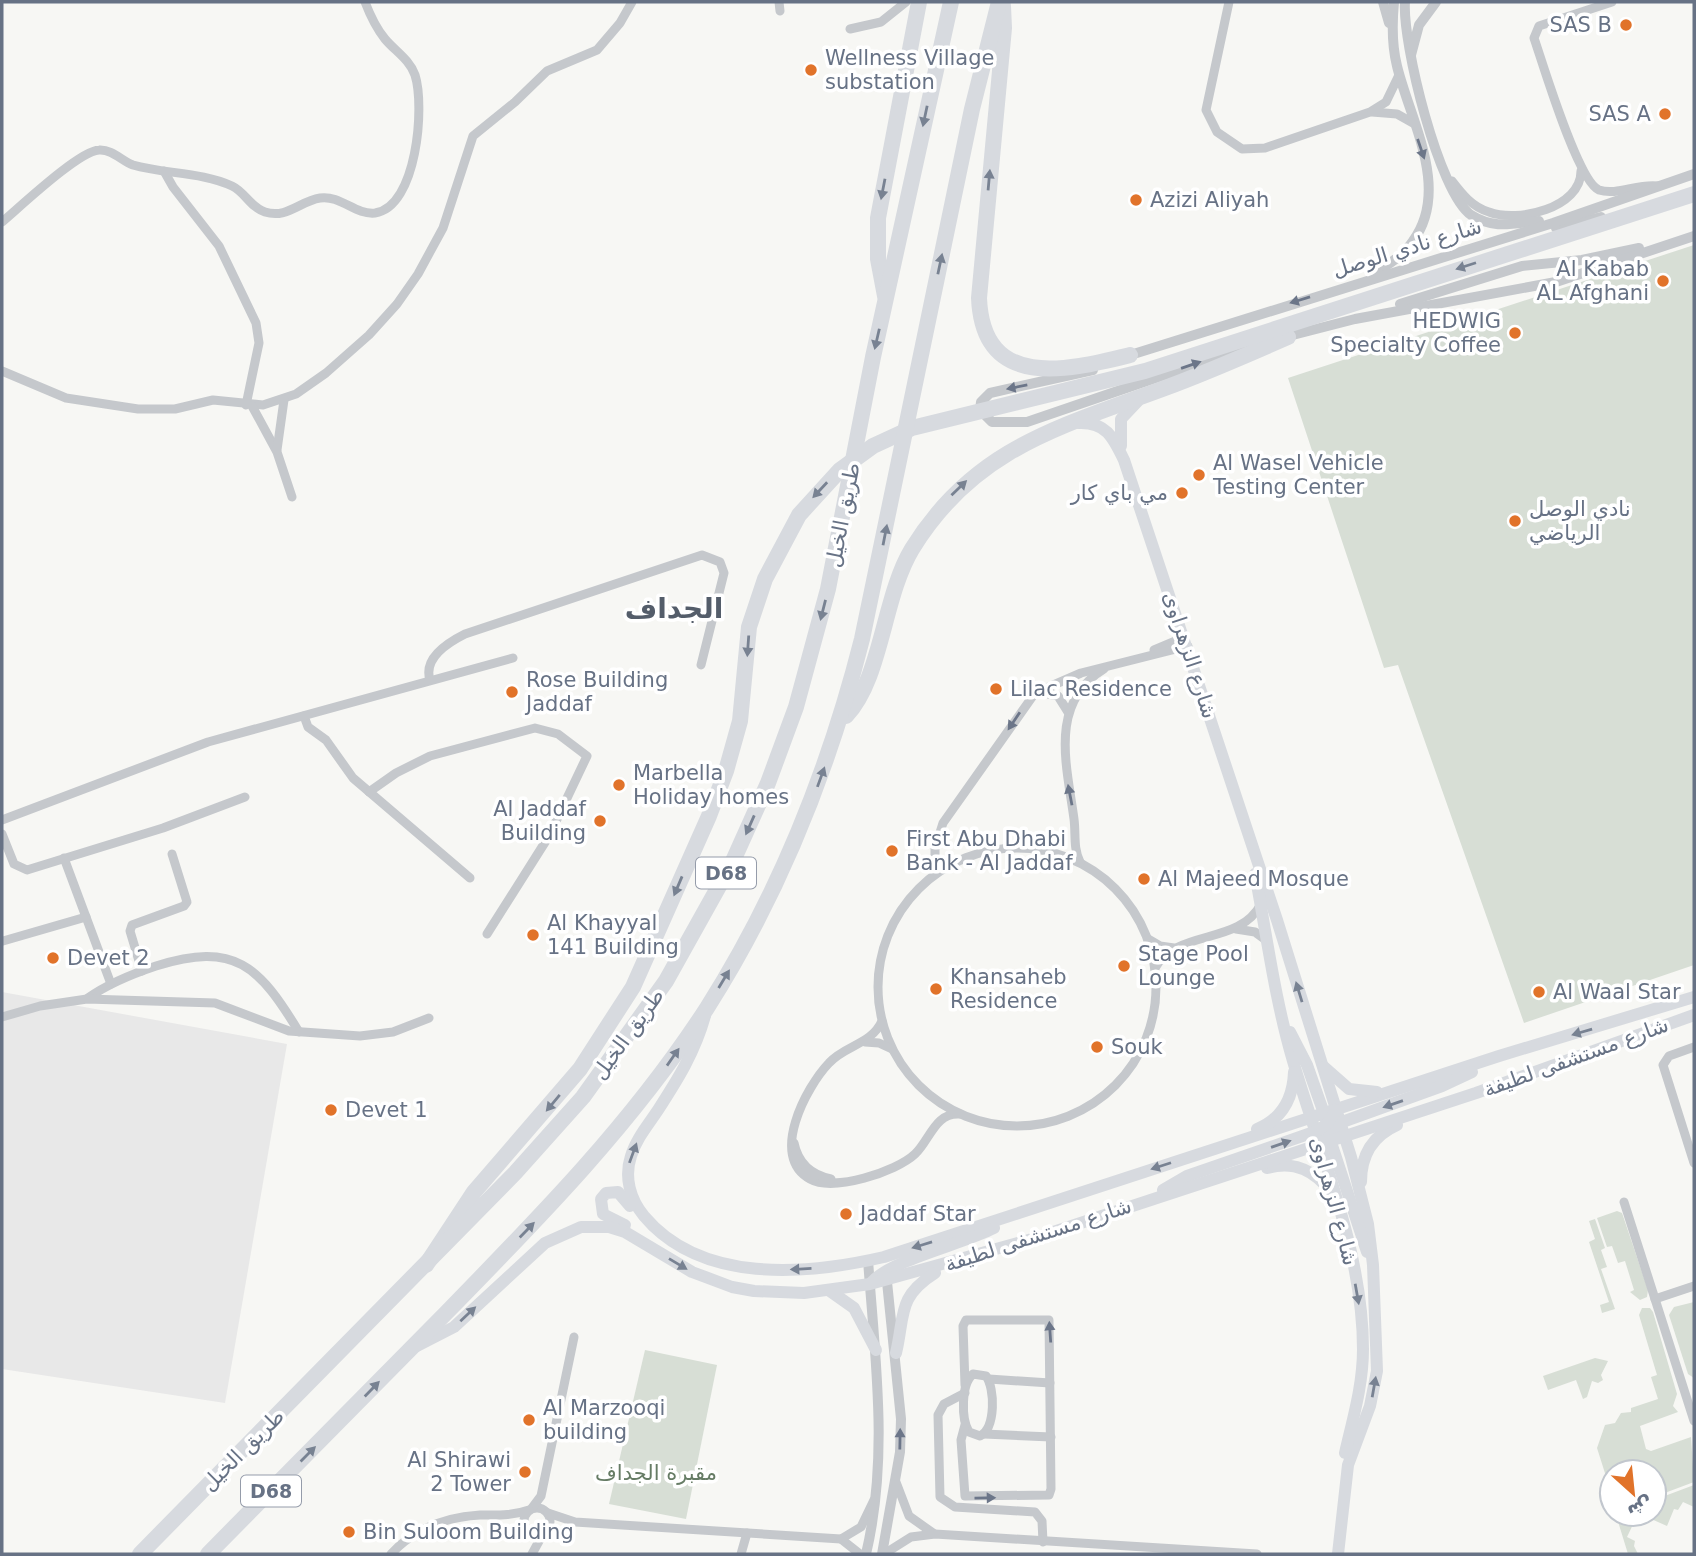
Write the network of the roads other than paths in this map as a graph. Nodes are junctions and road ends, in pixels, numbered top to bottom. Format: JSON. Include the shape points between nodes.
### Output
{"nodes":[{"id":1,"x":365,"y":2,"type":"edge"},
{"id":2,"x":632,"y":2,"type":"edge"},
{"id":3,"x":906,"y":2,"type":"edge"},
{"id":4,"x":919,"y":2,"type":"edge"},
{"id":5,"x":951,"y":2,"type":"edge"},
{"id":6,"x":1000,"y":2,"type":"edge"},
{"id":7,"x":1228,"y":2,"type":"edge"},
{"id":8,"x":1383,"y":2,"type":"edge"},
{"id":9,"x":1394,"y":2,"type":"edge"},
{"id":10,"x":1405,"y":2,"type":"edge"},
{"id":11,"x":1436,"y":2,"type":"edge"},
{"id":12,"x":1612,"y":2,"type":"edge"},
{"id":13,"x":850,"y":29,"type":"dead end"},
{"id":14,"x":1393,"y":36,"type":"junction"},
{"id":15,"x":1410,"y":65,"type":"junction"},
{"id":16,"x":1399,"y":75,"type":"junction"},
{"id":17,"x":1370,"y":112,"type":"junction"},
{"id":18,"x":1413,"y":123,"type":"junction"},
{"id":19,"x":1443,"y":167,"type":"junction"},
{"id":20,"x":1581,"y":169,"type":"junction"},
{"id":21,"x":164,"y":171,"type":"junction"},
{"id":22,"x":1694,"y":174,"type":"edge"},
{"id":23,"x":1658,"y":186,"type":"junction"},
{"id":24,"x":1688,"y":196,"type":"edge"},
{"id":25,"x":2,"y":222,"type":"edge"},
{"id":26,"x":1552,"y":223,"type":"junction"},
{"id":27,"x":1694,"y":236,"type":"edge"},
{"id":28,"x":1662,"y":246,"type":"junction"},
{"id":29,"x":1425,"y":262,"type":"junction"},
{"id":30,"x":1364,"y":281,"type":"junction"},
{"id":31,"x":886,"y":300,"type":"junction"},
{"id":32,"x":1382,"y":314,"type":"junction"},
{"id":33,"x":1288,"y":337,"type":"junction"},
{"id":34,"x":1130,"y":355,"type":"junction"},
{"id":35,"x":2,"y":371,"type":"edge"},
{"id":36,"x":1168,"y":387,"type":"junction"},
{"id":37,"x":284,"y":400,"type":"junction"},
{"id":38,"x":249,"y":406,"type":"junction"},
{"id":39,"x":1058,"y":426,"type":"junction"},
{"id":40,"x":277,"y":452,"type":"junction"},
{"id":41,"x":1124,"y":460,"type":"junction"},
{"id":42,"x":292,"y":497,"type":"dead end"},
{"id":43,"x":1186,"y":642,"type":"junction"},
{"id":44,"x":513,"y":658,"type":"dead end"},
{"id":45,"x":701,"y":665,"type":"dead end"},
{"id":46,"x":1112,"y":666,"type":"junction"},
{"id":47,"x":430,"y":680,"type":"junction"},
{"id":48,"x":1035,"y":693,"type":"junction"},
{"id":49,"x":1068,"y":712,"type":"junction"},
{"id":50,"x":304,"y":716,"type":"junction"},
{"id":51,"x":841,"y":720,"type":"junction"},
{"id":52,"x":369,"y":792,"type":"junction"},
{"id":53,"x":245,"y":797,"type":"dead end"},
{"id":54,"x":2,"y":820,"type":"edge"},
{"id":55,"x":2,"y":834,"type":"edge"},
{"id":56,"x":1252,"y":852,"type":"junction"},
{"id":57,"x":172,"y":854,"type":"dead end"},
{"id":58,"x":64,"y":858,"type":"junction"},
{"id":59,"x":1080,"y":862,"type":"junction"},
{"id":60,"x":936,"y":874,"type":"junction"},
{"id":61,"x":470,"y":878,"type":"dead end"},
{"id":62,"x":1261,"y":904,"type":"junction"},
{"id":63,"x":86,"y":917,"type":"junction"},
{"id":64,"x":1234,"y":929,"type":"junction"},
{"id":65,"x":487,"y":934,"type":"dead end"},
{"id":66,"x":1148,"y":939,"type":"junction"},
{"id":67,"x":1265,"y":940,"type":"junction"},
{"id":68,"x":3,"y":942,"type":"edge"},
{"id":69,"x":1174,"y":948,"type":"junction"},
{"id":70,"x":1155,"y":968,"type":"junction"},
{"id":71,"x":142,"y":971,"type":"junction"},
{"id":72,"x":111,"y":984,"type":"junction"},
{"id":73,"x":1694,"y":997,"type":"edge"},
{"id":74,"x":87,"y":999,"type":"junction"},
{"id":75,"x":706,"y":1009,"type":"junction"},
{"id":76,"x":1694,"y":1015,"type":"edge"},
{"id":77,"x":2,"y":1017,"type":"edge"},
{"id":78,"x":429,"y":1018,"type":"dead end"},
{"id":79,"x":881,"y":1021,"type":"junction"},
{"id":80,"x":1284,"y":1024,"type":"junction"},
{"id":81,"x":299,"y":1032,"type":"junction"},
{"id":82,"x":866,"y":1042,"type":"junction"},
{"id":83,"x":1694,"y":1047,"type":"edge"},
{"id":84,"x":892,"y":1049,"type":"junction"},
{"id":85,"x":1499,"y":1056,"type":"junction"},
{"id":86,"x":1318,"y":1057,"type":"junction"},
{"id":87,"x":1294,"y":1063,"type":"junction"},
{"id":88,"x":1397,"y":1090,"type":"junction"},
{"id":89,"x":934,"y":1099,"type":"junction"},
{"id":90,"x":1424,"y":1111,"type":"junction"},
{"id":91,"x":961,"y":1114,"type":"junction"},
{"id":92,"x":937,"y":1124,"type":"junction"},
{"id":93,"x":1328,"y":1128,"type":"junction"},
{"id":94,"x":1226,"y":1145,"type":"junction"},
{"id":95,"x":1694,"y":1163,"type":"edge"},
{"id":96,"x":1236,"y":1171,"type":"junction"},
{"id":97,"x":1361,"y":1193,"type":"junction"},
{"id":98,"x":1152,"y":1199,"type":"junction"},
{"id":99,"x":1624,"y":1202,"type":"dead end"},
{"id":100,"x":1338,"y":1203,"type":"junction"},
{"id":101,"x":661,"y":1234,"type":"junction"},
{"id":102,"x":655,"y":1248,"type":"junction"},
{"id":103,"x":868,"y":1261,"type":"junction"},
{"id":104,"x":426,"y":1265,"type":"junction"},
{"id":105,"x":946,"y":1265,"type":"junction"},
{"id":106,"x":1373,"y":1265,"type":"junction"},
{"id":107,"x":886,"y":1269,"type":"junction"},
{"id":108,"x":870,"y":1284,"type":"junction"},
{"id":109,"x":1694,"y":1286,"type":"edge"},
{"id":110,"x":830,"y":1291,"type":"junction"},
{"id":111,"x":1655,"y":1299,"type":"junction"},
{"id":112,"x":574,"y":1336,"type":"dead end"},
{"id":113,"x":410,"y":1349,"type":"junction"},
{"id":114,"x":876,"y":1350,"type":"junction"},
{"id":115,"x":896,"y":1353,"type":"junction"},
{"id":116,"x":989,"y":1379,"type":"junction"},
{"id":117,"x":1050,"y":1383,"type":"junction"},
{"id":118,"x":965,"y":1389,"type":"junction"},
{"id":119,"x":948,"y":1402,"type":"junction"},
{"id":120,"x":965,"y":1410,"type":"junction"},
{"id":121,"x":1694,"y":1421,"type":"edge"},
{"id":122,"x":965,"y":1425,"type":"junction"},
{"id":123,"x":984,"y":1434,"type":"junction"},
{"id":124,"x":1051,"y":1437,"type":"junction"},
{"id":125,"x":1353,"y":1451,"type":"junction"},
{"id":126,"x":896,"y":1482,"type":"junction"},
{"id":127,"x":542,"y":1491,"type":"junction"},
{"id":128,"x":875,"y":1499,"type":"junction"},
{"id":129,"x":530,"y":1509,"type":"junction"},
{"id":130,"x":547,"y":1512,"type":"junction"},
{"id":131,"x":502,"y":1516,"type":"junction"},
{"id":132,"x":575,"y":1522,"type":"junction"},
{"id":133,"x":527,"y":1529,"type":"junction"},
{"id":134,"x":545,"y":1531,"type":"junction"},
{"id":135,"x":747,"y":1533,"type":"junction"},
{"id":136,"x":935,"y":1534,"type":"junction"},
{"id":137,"x":841,"y":1539,"type":"junction"},
{"id":138,"x":1042,"y":1542,"type":"junction"},
{"id":139,"x":140,"y":1554,"type":"edge"},
{"id":140,"x":208,"y":1554,"type":"edge"},
{"id":141,"x":391,"y":1554,"type":"edge"},
{"id":142,"x":531,"y":1554,"type":"edge"},
{"id":143,"x":741,"y":1554,"type":"edge"},
{"id":144,"x":860,"y":1554,"type":"edge"},
{"id":145,"x":866,"y":1554,"type":"edge"},
{"id":146,"x":883,"y":1554,"type":"edge"},
{"id":147,"x":1257,"y":1554,"type":"edge"},
{"id":148,"x":1336,"y":1554,"type":"edge"},
{"id":149,"x":1344,"y":1554,"type":"edge"}],
"edges":[{"from":1,"to":21,"type":"street","via":[[379,31],[409,63],[417,81],[410,175],[392,204],[369,213],[338,199],[321,198],[273,214],[257,208],[230,185]]},
{"from":2,"to":37,"type":"street","via":[[597,50],[547,71],[473,136],[439,236],[397,304],[337,364]]},
{"from":3,"to":13,"type":"street","via":[[881,22]]},
{"from":4,"to":31,"type":"highway","one_way":true,"via":[[878,218],[878,259]]},
{"from":5,"to":31,"type":"highway","name":"طريق الخيل","number":"D68","one_way":true},
{"from":34,"to":6,"type":"highway","one_way":true,"via":[[1078,368],[1041,370],[1003,353],[983,323],[979,298],[1004,28]]},
{"from":51,"to":6,"type":"highway","number":"D68","one_way":true,"via":[[872,598],[967,136]]},
{"from":7,"to":17,"type":"street","via":[[1206,102],[1208,118],[1217,132],[1242,149],[1257,150]]},
{"from":8,"to":14,"type":"street"},
{"from":9,"to":14,"type":"street"},
{"from":10,"to":15,"type":"street"},
{"from":11,"to":15,"type":"street","via":[[1419,25]]},
{"from":12,"to":20,"type":"street","via":[[1544,24],[1534,33]]},
{"from":14,"to":16,"type":"street"},
{"from":15,"to":19,"type":"street"},
{"from":16,"to":17,"type":"street","via":[[1386,102]]},
{"from":16,"to":18,"type":"street"},
{"from":17,"to":18,"type":"street","via":[[1388,112]]},
{"from":18,"to":30,"type":"street","one_way":true,"via":[[1429,177],[1425,219],[1404,252]]},
{"from":19,"to":20,"type":"street","via":[[1475,206],[1508,216],[1526,214],[1571,196],[1579,186]]},
{"from":19,"to":26,"type":"street","via":[[1456,200],[1480,220],[1505,226]]},
{"from":20,"to":23,"type":"street","via":[[1591,185],[1601,190]]},
{"from":21,"to":25,"type":"street","via":[[132,164],[104,149],[92,151]]},
{"from":21,"to":38,"type":"street","via":[[219,246],[257,323],[259,343]]},
{"from":22,"to":23,"type":"street","name":"شارع نادي الوصل"},
{"from":23,"to":26,"type":"street","name":"شارع نادي الوصل"},
{"from":24,"to":29,"type":"street"},
{"from":24,"to":104,"type":"highway","one_way":true,"via":[[1145,371],[936,420],[893,435],[840,470],[799,515],[772,562],[753,612],[740,721],[718,796],[644,965],[580,1069],[474,1192]]},
{"from":26,"to":29,"type":"street","name":"شارع نادي الوصل"},
{"from":27,"to":28,"type":"street"},
{"from":28,"to":32,"type":"street","via":[[1540,286]]},
{"from":28,"to":32,"type":"street","via":[[1522,266],[1401,303]]},
{"from":29,"to":30,"type":"street","name":"شارع نادي الوصل"},
{"from":30,"to":34,"type":"street","name":"شارع نادي الوصل","one_way":true},
{"from":31,"to":104,"type":"highway","name":"طريق الخيل","number":"D68","one_way":true,"via":[[813,649],[773,770],[735,857],[666,981],[611,1059],[515,1173]]},
{"from":32,"to":33,"type":"street"},
{"from":34,"to":33,"type":"street","name":"شارع نادي الوصل","one_way":true,"via":[[1082,373],[990,393],[980,410],[992,422],[1027,422],[1233,351]]},
{"from":33,"to":36,"type":"highway"},
{"from":35,"to":38,"type":"street","via":[[44,391],[111,407],[176,409],[219,400]]},
{"from":36,"to":39,"type":"highway"},
{"from":36,"to":41,"type":"main road","name":"شارع الزهراوى","via":[[1124,414],[1119,431]]},
{"from":37,"to":38,"type":"street"},
{"from":37,"to":40,"type":"street"},
{"from":38,"to":40,"type":"street"},
{"from":39,"to":41,"type":"main road","name":"شارع الزهراوى","via":[[1099,425],[1112,436]]},
{"from":51,"to":39,"type":"highway","one_way":true,"via":[[862,694],[902,570],[929,523],[986,465]]},
{"from":40,"to":42,"type":"street"},
{"from":41,"to":43,"type":"main road","name":"شارع الزهراوى"},
{"from":43,"to":46,"type":"street"},
{"from":43,"to":56,"type":"main road","name":"شارع الزهراوى"},
{"from":44,"to":47,"type":"street"},
{"from":45,"to":47,"type":"street","via":[[724,573],[720,562],[702,555],[465,634],[432,660]]},
{"from":46,"to":48,"type":"street","via":[[1069,676]]},
{"from":46,"to":49,"type":"street","via":[[1088,681]]},
{"from":47,"to":50,"type":"street"},
{"from":48,"to":49,"type":"street","via":[[1054,694]]},
{"from":48,"to":60,"type":"street","one_way":true,"via":[[943,823],[935,848]]},
{"from":59,"to":49,"type":"street","one_way":true,"via":[[1065,767]]},
{"from":50,"to":52,"type":"street","via":[[308,727],[323,737],[345,770]]},
{"from":50,"to":54,"type":"street","via":[[208,742]]},
{"from":75,"to":51,"type":"highway","number":"D68","one_way":true,"via":[[780,876]]},
{"from":52,"to":61,"type":"street"},
{"from":52,"to":65,"type":"street","via":[[430,757],[535,728],[558,734],[587,755],[549,836]]},
{"from":53,"to":58,"type":"street"},
{"from":55,"to":58,"type":"street","via":[[20,869]]},
{"from":56,"to":62,"type":"main road","name":"شارع الزهراوى"},
{"from":86,"to":56,"type":"main road","name":"شارع الزهراوى","one_way":true},
{"from":57,"to":71,"type":"street","via":[[187,902],[132,925]]},
{"from":58,"to":63,"type":"street"},
{"from":59,"to":60,"type":"street","via":[[1048,851],[1009,848],[970,856]]},
{"from":59,"to":66,"type":"street","via":[[1119,891]]},
{"from":60,"to":79,"type":"street","via":[[901,910],[886,940],[877,985]]},
{"from":62,"to":64,"type":"street","via":[[1247,922]]},
{"from":62,"to":67,"type":"main road","name":"شارع الزهراوى"},
{"from":63,"to":68,"type":"street"},
{"from":63,"to":72,"type":"street"},
{"from":64,"to":67,"type":"street","via":[[1255,932]]},
{"from":64,"to":69,"type":"street"},
{"from":66,"to":69,"type":"street"},
{"from":66,"to":70,"type":"street"},
{"from":67,"to":80,"type":"main road","name":"شارع الزهراوى"},
{"from":69,"to":70,"type":"street"},
{"from":70,"to":91,"type":"street","via":[[1155,1007],[1143,1046],[1121,1079],[1101,1097],[1067,1116],[1027,1125],[1000,1125]]},
{"from":71,"to":72,"type":"street"},
{"from":71,"to":81,"type":"street","via":[[204,954],[233,961],[268,986]]},
{"from":72,"to":74,"type":"street"},
{"from":73,"to":85,"type":"main road","name":"شارع مستشفى لطيفة","one_way":true},
{"from":74,"to":77,"type":"street"},
{"from":74,"to":81,"type":"street","via":[[215,1003]]},
{"from":101,"to":75,"type":"main road","name":"شارع مستشفى لطيفة","one_way":true,"via":[[632,1197],[630,1157],[689,1062]]},
{"from":113,"to":75,"type":"highway","number":"D68","one_way":true,"via":[[620,1127]]},
{"from":76,"to":90,"type":"main road","name":"شارع مستشفى لطيفة"},
{"from":78,"to":81,"type":"street","via":[[371,1035]]},
{"from":79,"to":82,"type":"street"},
{"from":79,"to":84,"type":"street"},
{"from":80,"to":87,"type":"main road","name":"شارع الزهراوى"},
{"from":80,"to":93,"type":"main road","via":[[1307,1065]]},
{"from":82,"to":84,"type":"street"},
{"from":82,"to":92,"type":"street","via":[[839,1055],[824,1069],[792,1132],[789,1149],[802,1174],[828,1184],[905,1162]]},
{"from":83,"to":95,"type":"street","via":[[1669,1056],[1663,1065]]},
{"from":84,"to":89,"type":"street","via":[[907,1073]]},
{"from":85,"to":88,"type":"main road","name":"شارع مستشفى لطيفة"},
{"from":85,"to":93,"type":"main road","one_way":true,"via":[[1442,1086]]},
{"from":86,"to":88,"type":"main road","via":[[1331,1076],[1349,1089],[1366,1093]]},
{"from":86,"to":93,"type":"main road","name":"شارع الزهراوى"},
{"from":87,"to":93,"type":"main road","name":"شارع الزهراوى"},
{"from":87,"to":94,"type":"main road","via":[[1293,1086],[1281,1114]]},
{"from":88,"to":93,"type":"main road","name":"شارع مستشفى لطيفة"},
{"from":89,"to":91,"type":"street"},
{"from":89,"to":92,"type":"street"},
{"from":90,"to":93,"type":"main road","name":"شارع مستشفى لطيفة"},
{"from":90,"to":97,"type":"main road","via":[[1374,1141],[1362,1163]]},
{"from":91,"to":92,"type":"street"},
{"from":93,"to":94,"type":"main road","name":"شارع مستشفى لطيفة"},
{"from":93,"to":96,"type":"main road","name":"شارع مستشفى لطيفة"},
{"from":93,"to":97,"type":"main road","name":"شارع الزهراوى"},
{"from":98,"to":93,"type":"main road","one_way":true,"via":[[1186,1176]]},
{"from":93,"to":100,"type":"main road","name":"شارع الزهراوى"},
{"from":93,"to":106,"type":"main road","via":[[1359,1234]]},
{"from":94,"to":107,"type":"main road","name":"شارع مستشفى لطيفة","one_way":true,"via":[[1025,1211]]},
{"from":96,"to":98,"type":"main road","name":"شارع مستشفى لطيفة"},
{"from":96,"to":100,"type":"main road","via":[[1299,1167],[1325,1183]]},
{"from":97,"to":106,"type":"main road","name":"شارع الزهراوى"},
{"from":98,"to":105,"type":"main road","name":"شارع مستشفى لطيفة"},
{"from":99,"to":111,"type":"street"},
{"from":100,"to":148,"type":"main road","name":"شارع الزهراوى","one_way":true,"via":[[1359,1302],[1363,1349],[1360,1390],[1338,1495]]},
{"from":101,"to":102,"type":"main road","via":[[638,1217],[621,1193],[610,1191],[603,1196],[603,1214],[639,1233]]},
{"from":103,"to":101,"type":"main road","name":"شارع مستشفى لطيفة","one_way":true,"via":[[801,1270],[759,1269],[706,1257]]},
{"from":102,"to":110,"type":"main road","name":"شارع مستشفى لطيفة","one_way":true,"via":[[692,1272],[732,1287],[779,1293]]},
{"from":113,"to":102,"type":"main road","name":"شارع مستشفى لطيفة","one_way":true,"via":[[454,1327],[536,1249],[566,1231],[609,1227]]},
{"from":103,"to":107,"type":"main road","name":"شارع مستشفى لطيفة"},
{"from":103,"to":108,"type":"street"},
{"from":104,"to":139,"type":"highway","name":"طريق الخيل","number":"D68"},
{"from":105,"to":107,"type":"main road","name":"شارع مستشفى لطيفة"},
{"from":105,"to":115,"type":"main road","via":[[922,1281],[906,1300]]},
{"from":125,"to":106,"type":"main road","name":"شارع الزهراوى","one_way":true,"via":[[1376,1379]]},
{"from":107,"to":108,"type":"main road","name":"شارع مستشفى لطيفة"},
{"from":107,"to":115,"type":"street"},
{"from":108,"to":110,"type":"main road","name":"شارع مستشفى لطيفة"},
{"from":108,"to":114,"type":"street"},
{"from":109,"to":111,"type":"street"},
{"from":110,"to":114,"type":"main road","via":[[854,1308]]},
{"from":111,"to":121,"type":"street"},
{"from":112,"to":127,"type":"street"},
{"from":140,"to":113,"type":"highway","number":"D68","one_way":true},
{"from":114,"to":128,"type":"street","via":[[879,1425]]},
{"from":126,"to":115,"type":"street","one_way":true,"via":[[901,1419]]},
{"from":116,"to":117,"type":"street"},
{"from":116,"to":118,"type":"street","via":[[973,1374]]},
{"from":116,"to":123,"type":"street","via":[[991,1425]]},
{"from":117,"to":118,"type":"street","one_way":true,"via":[[1049,1320],[972,1318],[963,1326]]},
{"from":117,"to":124,"type":"street"},
{"from":118,"to":119,"type":"street"},
{"from":118,"to":120,"type":"street"},
{"from":119,"to":120,"type":"street"},
{"from":119,"to":138,"type":"street","via":[[937,1420],[940,1497],[956,1507],[1035,1512],[1042,1521]]},
{"from":120,"to":122,"type":"street"},
{"from":122,"to":123,"type":"street","via":[[972,1434]]},
{"from":122,"to":124,"type":"street","one_way":true,"via":[[962,1490],[967,1497],[1049,1495]]},
{"from":123,"to":124,"type":"street"},
{"from":125,"to":148,"type":"main road","name":"شارع الزهراوى"},
{"from":125,"to":149,"type":"main road","name":"شارع الزهراوى"},
{"from":126,"to":136,"type":"street","via":[[909,1516]]},
{"from":126,"to":146,"type":"street"},
{"from":127,"to":129,"type":"street"},
{"from":127,"to":130,"type":"street"},
{"from":128,"to":137,"type":"street","via":[[861,1527]]},
{"from":128,"to":145,"type":"street"},
{"from":129,"to":130,"type":"street"},
{"from":129,"to":131,"type":"street"},
{"from":129,"to":133,"type":"street","via":[[524,1517]]},
{"from":130,"to":132,"type":"street"},
{"from":130,"to":134,"type":"street","via":[[550,1524]]},
{"from":131,"to":133,"type":"street"},
{"from":131,"to":141,"type":"street","via":[[446,1521],[411,1536]]},
{"from":132,"to":134,"type":"street"},
{"from":132,"to":135,"type":"street"},
{"from":133,"to":134,"type":"street","via":[[537,1534]]},
{"from":133,"to":142,"type":"street"},
{"from":134,"to":142,"type":"street"},
{"from":135,"to":137,"type":"street"},
{"from":135,"to":143,"type":"street"},
{"from":136,"to":138,"type":"street"},
{"from":136,"to":146,"type":"street","via":[[911,1537]]},
{"from":137,"to":144,"type":"street"},
{"from":138,"to":147,"type":"street"}]}
